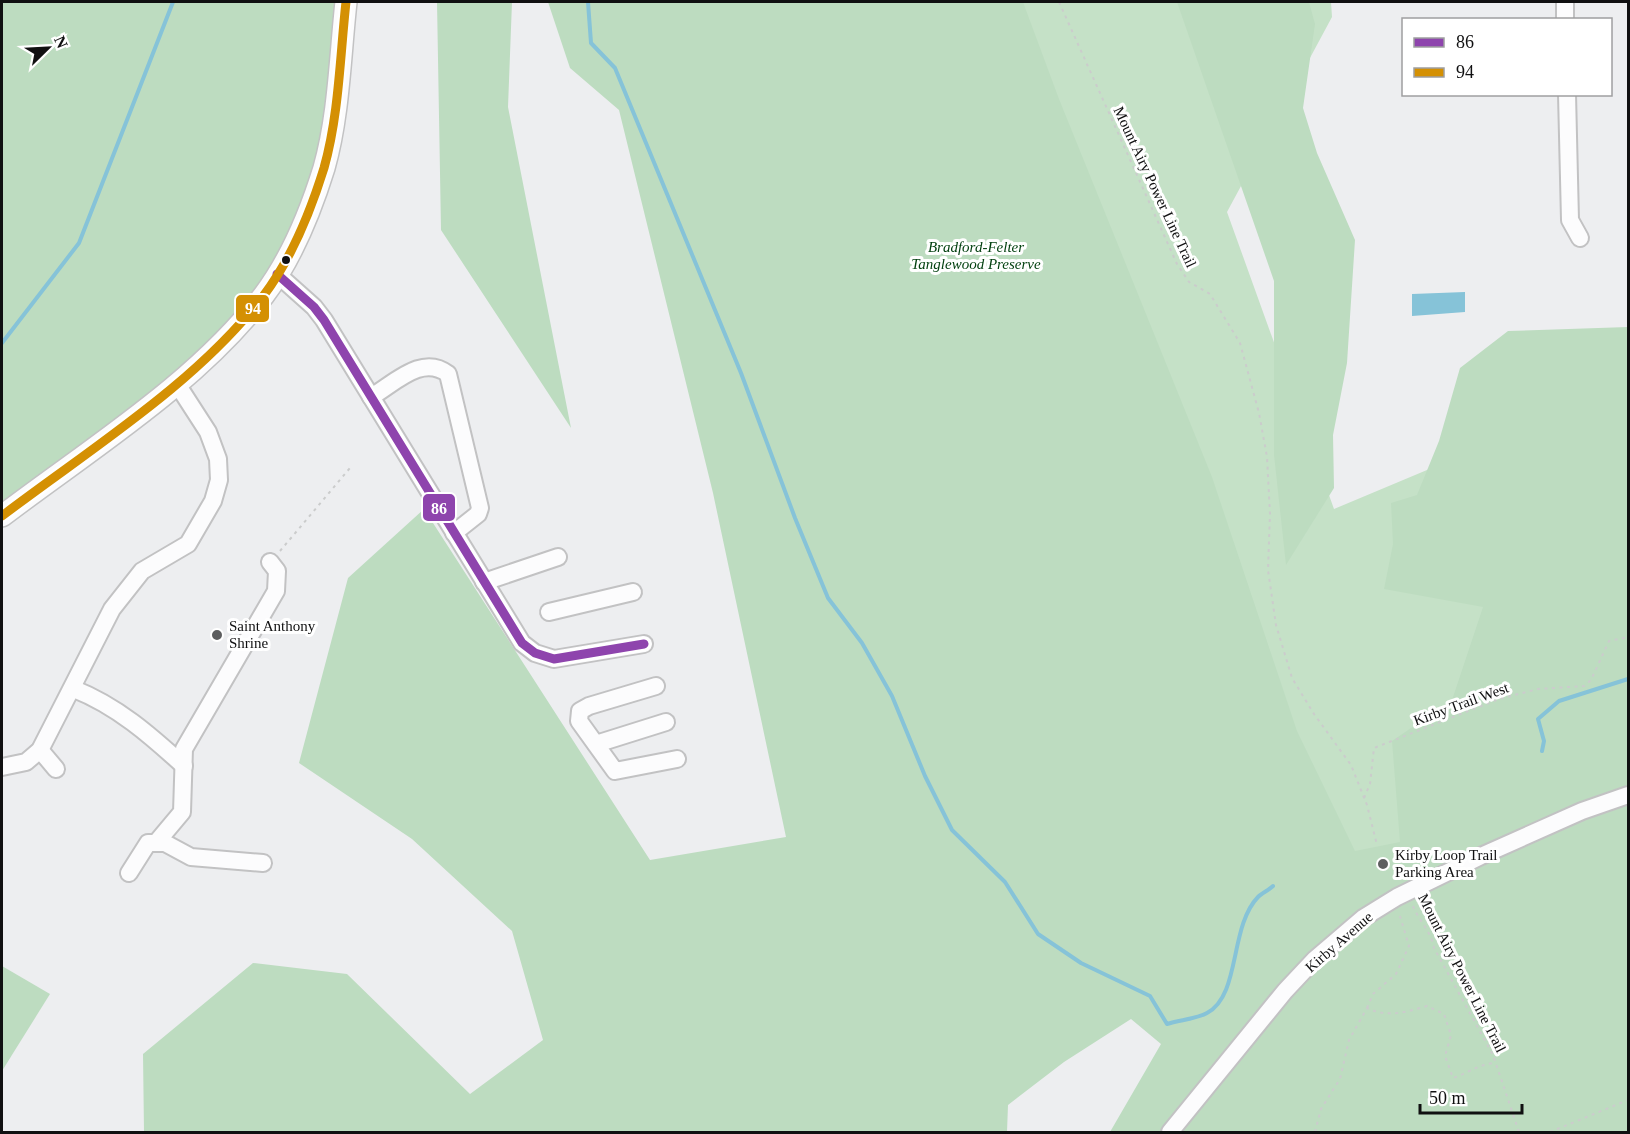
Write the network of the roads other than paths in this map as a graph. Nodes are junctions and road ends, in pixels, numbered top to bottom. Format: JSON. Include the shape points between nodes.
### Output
{"nodes":[{"id":1,"x":346,"y":2,"type":"edge"},
{"id":2,"x":1565,"y":2,"type":"edge"},
{"id":3,"x":1565,"y":18,"type":"edge"},
{"id":4,"x":1567,"y":96,"type":"edge"},
{"id":5,"x":1580,"y":238,"type":"dead end"},
{"id":6,"x":277,"y":274,"type":"junction"},
{"id":7,"x":177,"y":384,"type":"junction"},
{"id":8,"x":371,"y":397,"type":"junction"},
{"id":9,"x":2,"y":516,"type":"edge"},
{"id":10,"x":454,"y":533,"type":"junction"},
{"id":11,"x":558,"y":557,"type":"dead end"},
{"id":12,"x":270,"y":562,"type":"road end"},
{"id":13,"x":484,"y":582,"type":"junction"},
{"id":14,"x":633,"y":592,"type":"dead end"},
{"id":15,"x":549,"y":612,"type":"dead end"},
{"id":16,"x":644,"y":644,"type":"dead end"},
{"id":17,"x":656,"y":686,"type":"dead end"},
{"id":18,"x":74,"y":688,"type":"junction"},
{"id":19,"x":666,"y":722,"type":"dead end"},
{"id":20,"x":596,"y":744,"type":"junction"},
{"id":21,"x":40,"y":750,"type":"junction"},
{"id":22,"x":677,"y":759,"type":"dead end"},
{"id":23,"x":184,"y":766,"type":"junction"},
{"id":24,"x":2,"y":768,"type":"edge"},
{"id":25,"x":56,"y":769,"type":"dead end"},
{"id":26,"x":1629,"y":795,"type":"edge"},
{"id":27,"x":156,"y":843,"type":"junction"},
{"id":28,"x":263,"y":863,"type":"dead end"},
{"id":29,"x":129,"y":873,"type":"dead end"},
{"id":30,"x":1170,"y":1132,"type":"edge"}],
"edges":[{"from":1,"to":6,"type":"main road","via":[[324,166],[312,203]]},
{"from":2,"to":3,"type":"street"},
{"from":4,"to":5,"type":"street","via":[[1570,220]]},
{"from":6,"to":7,"type":"main road","via":[[221,345]]},
{"from":6,"to":8,"type":"street","via":[[324,320]]},
{"from":7,"to":9,"type":"main road"},
{"from":7,"to":18,"type":"street","via":[[208,432],[218,459],[219,480],[213,501],[188,544],[142,571],[112,609]]},
{"from":8,"to":10,"type":"street"},
{"from":8,"to":10,"type":"street","via":[[422,366],[439,367],[448,374],[480,508]]},
{"from":10,"to":13,"type":"street"},
{"from":11,"to":13,"type":"street"},
{"from":12,"to":23,"type":"street","via":[[277,571],[276,591],[184,749]]},
{"from":13,"to":16,"type":"street","via":[[522,643],[544,657],[554,659]]},
{"from":14,"to":15,"type":"street"},
{"from":17,"to":20,"type":"street","via":[[580,711],[579,721]]},
{"from":18,"to":21,"type":"street"},
{"from":18,"to":23,"type":"street","via":[[143,727]]},
{"from":19,"to":20,"type":"street"},
{"from":20,"to":22,"type":"street","via":[[615,771]]},
{"from":21,"to":24,"type":"street","via":[[26,762]]},
{"from":21,"to":25,"type":"street"},
{"from":23,"to":27,"type":"street","via":[[182,812]]},
{"from":26,"to":30,"type":"street","name":"Kirby Avenue","via":[[1582,811],[1408,891],[1363,918],[1285,991]]},
{"from":27,"to":28,"type":"street","via":[[165,843],[190,857]]},
{"from":27,"to":29,"type":"street","via":[[148,843]]}]}
